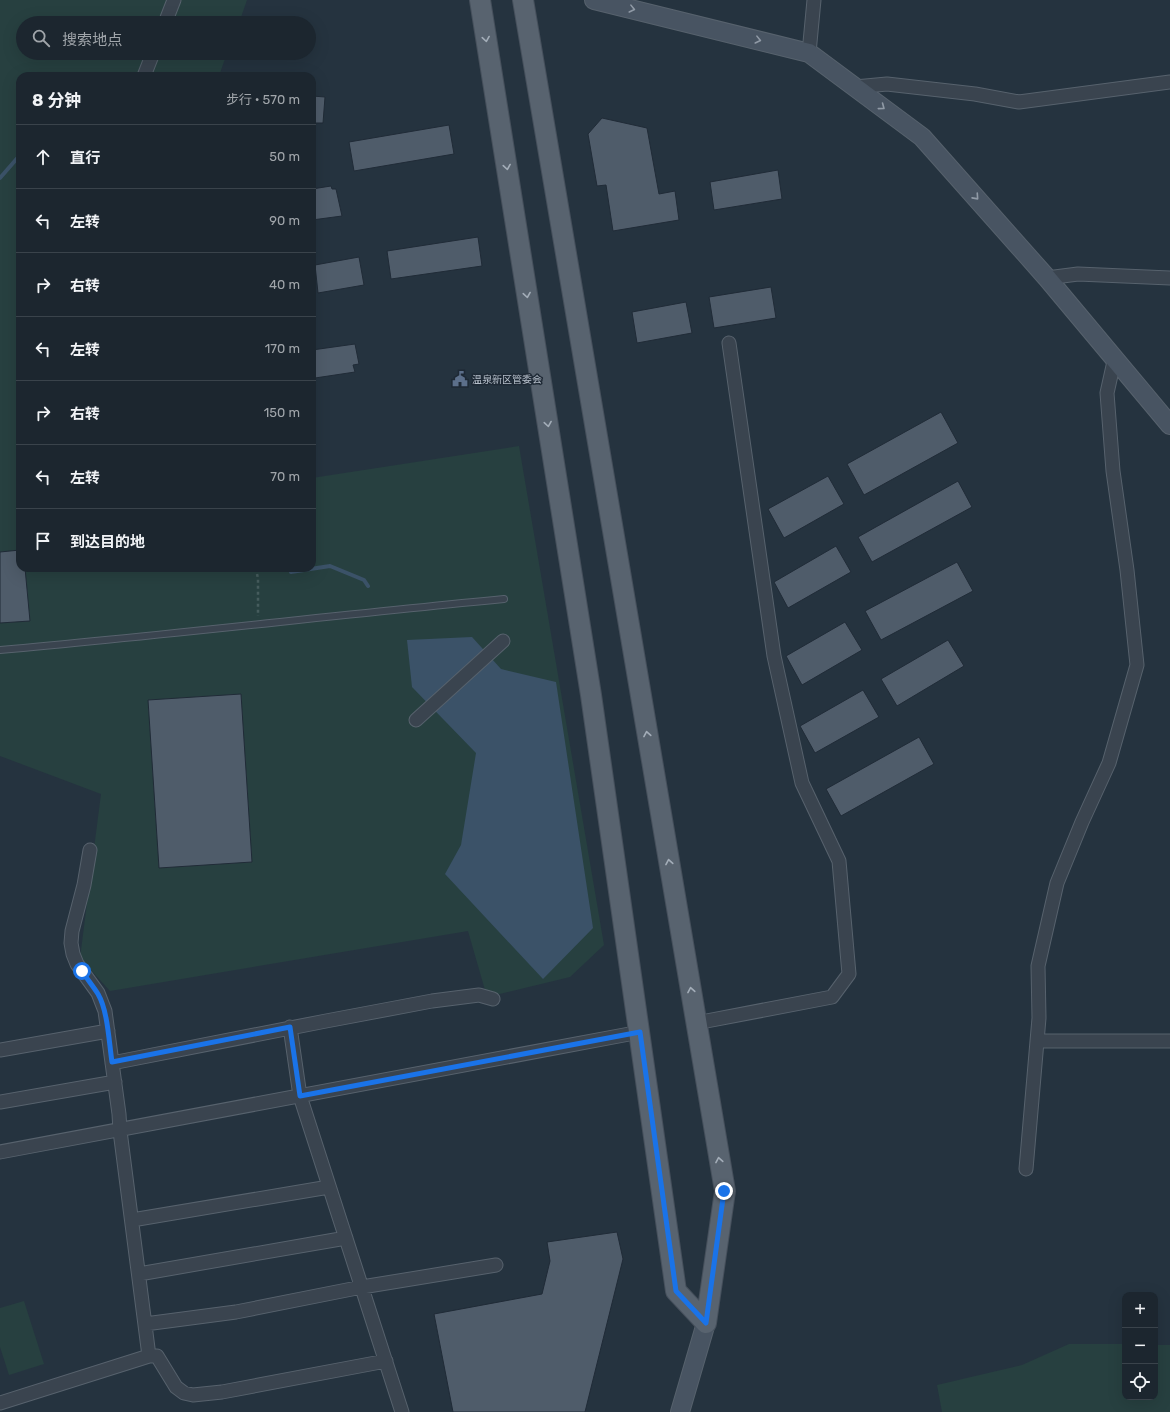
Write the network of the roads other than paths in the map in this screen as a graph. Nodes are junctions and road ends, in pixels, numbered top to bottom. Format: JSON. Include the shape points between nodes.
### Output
{"nodes":[{"id":1,"x":174,"y":0,"type":"edge"},
{"id":2,"x":480,"y":0,"type":"edge"},
{"id":3,"x":523,"y":0,"type":"edge"},
{"id":4,"x":594,"y":0,"type":"edge"},
{"id":5,"x":814,"y":0,"type":"edge"},
{"id":6,"x":168,"y":16,"type":"edge"},
{"id":7,"x":809,"y":53,"type":"junction"},
{"id":8,"x":150,"y":60,"type":"edge"},
{"id":9,"x":146,"y":72,"type":"edge"},
{"id":10,"x":1170,"y":82,"type":"edge"},
{"id":11,"x":855,"y":87,"type":"junction"},
{"id":12,"x":1047,"y":278,"type":"junction"},
{"id":13,"x":1170,"y":278,"type":"edge"},
{"id":14,"x":729,"y":344,"type":"dead end"},
{"id":15,"x":1115,"y":358,"type":"junction"},
{"id":16,"x":1170,"y":425,"type":"edge"},
{"id":17,"x":504,"y":599,"type":"dead end"},
{"id":18,"x":503,"y":641,"type":"dead end"},
{"id":19,"x":0,"y":650,"type":"edge"},
{"id":20,"x":416,"y":720,"type":"dead end"},
{"id":21,"x":90,"y":850,"type":"dead end"},
{"id":22,"x":493,"y":998,"type":"dead end"},
{"id":23,"x":696,"y":1023,"type":"junction"},
{"id":24,"x":290,"y":1027,"type":"junction"},
{"id":25,"x":108,"y":1031,"type":"junction"},
{"id":26,"x":640,"y":1032,"type":"junction"},
{"id":27,"x":1037,"y":1041,"type":"junction"},
{"id":28,"x":1170,"y":1041,"type":"edge"},
{"id":29,"x":0,"y":1050,"type":"edge"},
{"id":30,"x":112,"y":1062,"type":"junction"},
{"id":31,"x":115,"y":1082,"type":"junction"},
{"id":32,"x":300,"y":1096,"type":"junction"},
{"id":33,"x":0,"y":1102,"type":"edge"},
{"id":34,"x":120,"y":1131,"type":"junction"},
{"id":35,"x":0,"y":1152,"type":"edge"},
{"id":36,"x":1026,"y":1169,"type":"dead end"},
{"id":37,"x":329,"y":1187,"type":"junction"},
{"id":38,"x":132,"y":1220,"type":"junction"},
{"id":39,"x":346,"y":1238,"type":"junction"},
{"id":40,"x":496,"y":1265,"type":"dead end"},
{"id":41,"x":139,"y":1274,"type":"junction"},
{"id":42,"x":362,"y":1287,"type":"junction"},
{"id":43,"x":706,"y":1323,"type":"junction"},
{"id":44,"x":145,"y":1324,"type":"junction"},
{"id":45,"x":149,"y":1356,"type":"junction"},
{"id":46,"x":386,"y":1361,"type":"junction"},
{"id":47,"x":0,"y":1403,"type":"edge"},
{"id":48,"x":402,"y":1412,"type":"edge"},
{"id":49,"x":680,"y":1412,"type":"edge"}],
"edges":[{"from":1,"to":6,"type":"street"},
{"from":2,"to":26,"type":"main road","one_way":true,"via":[[591,695]]},
{"from":23,"to":3,"type":"main road","one_way":true},
{"from":4,"to":7,"type":"street","one_way":true},
{"from":5,"to":7,"type":"street"},
{"from":7,"to":11,"type":"street"},
{"from":8,"to":9,"type":"street"},
{"from":10,"to":11,"type":"street","via":[[1020,102],[887,84]]},
{"from":11,"to":12,"type":"street","one_way":true,"via":[[922,137]]},
{"from":12,"to":13,"type":"street","via":[[1078,274]]},
{"from":12,"to":15,"type":"street"},
{"from":14,"to":23,"type":"street","via":[[774,656],[802,783],[839,861],[849,974],[832,997]]},
{"from":15,"to":16,"type":"street"},
{"from":15,"to":27,"type":"street","via":[[1107,393],[1112,464],[1128,570],[1137,665],[1110,763],[1057,883],[1038,966]]},
{"from":17,"to":19,"type":"lane"},
{"from":18,"to":20,"type":"street"},
{"from":21,"to":25,"type":"street","via":[[71,943],[78,964],[102,1002]]},
{"from":22,"to":24,"type":"street","via":[[468,996]]},
{"from":43,"to":23,"type":"main road","one_way":true,"via":[[724,1191]]},
{"from":24,"to":30,"type":"street"},
{"from":24,"to":32,"type":"street"},
{"from":25,"to":29,"type":"street"},
{"from":25,"to":30,"type":"street"},
{"from":26,"to":32,"type":"street"},
{"from":26,"to":43,"type":"main road","via":[[676,1291]]},
{"from":27,"to":28,"type":"street"},
{"from":27,"to":36,"type":"street"},
{"from":30,"to":31,"type":"street"},
{"from":31,"to":33,"type":"street"},
{"from":31,"to":34,"type":"street"},
{"from":32,"to":34,"type":"street"},
{"from":32,"to":37,"type":"street"},
{"from":34,"to":35,"type":"street"},
{"from":34,"to":38,"type":"street"},
{"from":37,"to":38,"type":"street"},
{"from":37,"to":39,"type":"street"},
{"from":38,"to":41,"type":"street"},
{"from":39,"to":41,"type":"street"},
{"from":39,"to":42,"type":"street"},
{"from":40,"to":42,"type":"street"},
{"from":41,"to":44,"type":"street"},
{"from":42,"to":44,"type":"street","via":[[236,1312]]},
{"from":42,"to":46,"type":"street"},
{"from":43,"to":49,"type":"street"},
{"from":44,"to":45,"type":"street"},
{"from":45,"to":46,"type":"street","via":[[157,1356],[176,1387],[184,1393],[193,1395],[222,1392]]},
{"from":45,"to":47,"type":"street"},
{"from":46,"to":48,"type":"street"}]}
